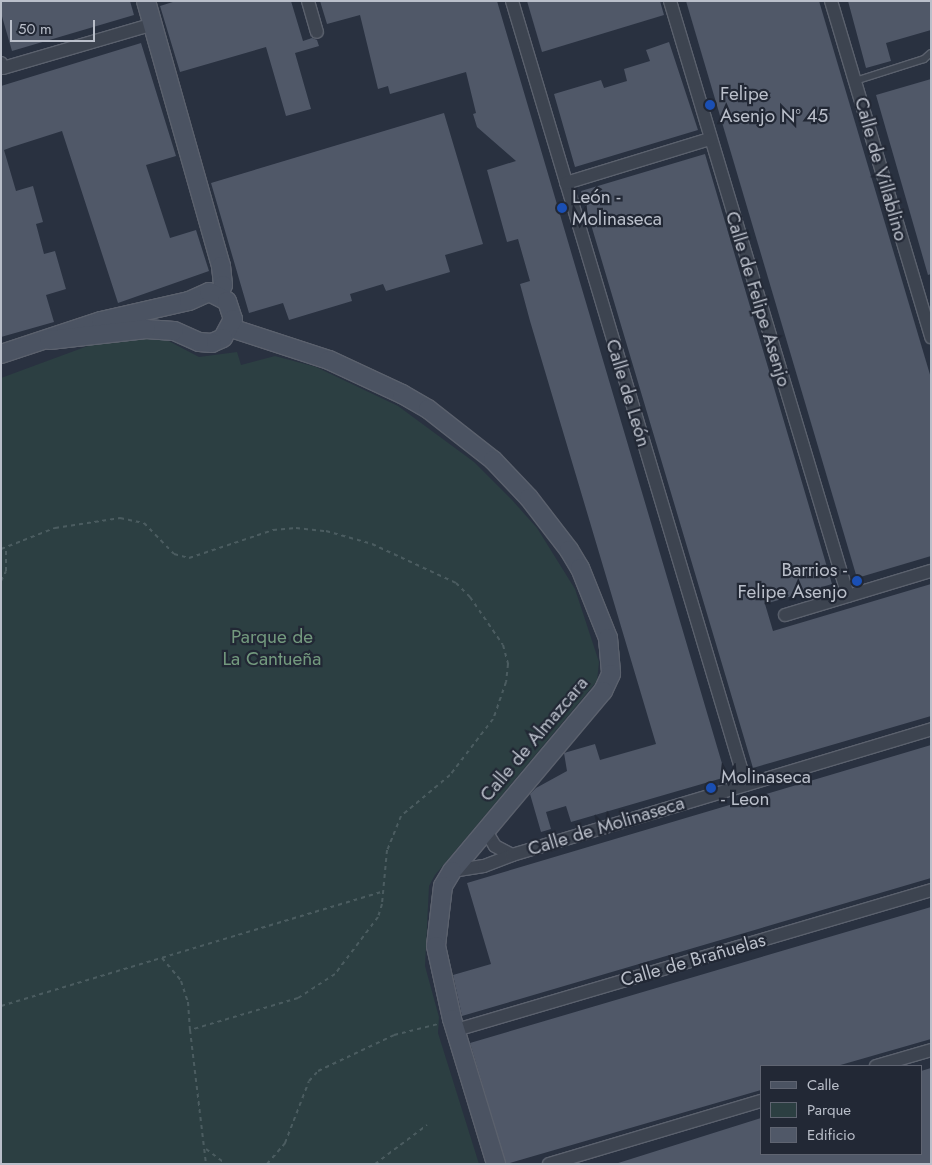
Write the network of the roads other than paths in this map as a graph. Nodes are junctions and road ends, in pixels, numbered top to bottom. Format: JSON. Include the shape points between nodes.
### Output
{"nodes":[{"id":1,"x":146,"y":1,"type":"edge"},
{"id":2,"x":308,"y":1,"type":"edge"},
{"id":3,"x":512,"y":1,"type":"edge"},
{"id":4,"x":670,"y":1,"type":"edge"},
{"id":5,"x":831,"y":1,"type":"edge"},
{"id":6,"x":153,"y":24,"type":"junction"},
{"id":7,"x":317,"y":32,"type":"dead end"},
{"id":8,"x":931,"y":53,"type":"edge"},
{"id":9,"x":1,"y":63,"type":"edge"},
{"id":10,"x":855,"y":81,"type":"junction"},
{"id":11,"x":710,"y":139,"type":"junction"},
{"id":12,"x":566,"y":183,"type":"junction"},
{"id":13,"x":219,"y":295,"type":"junction"},
{"id":14,"x":189,"y":300,"type":"junction"},
{"id":15,"x":231,"y":328,"type":"junction"},
{"id":16,"x":189,"y":335,"type":"junction"},
{"id":17,"x":931,"y":337,"type":"edge"},
{"id":18,"x":50,"y":340,"type":"junction"},
{"id":19,"x":1,"y":354,"type":"edge"},
{"id":20,"x":931,"y":571,"type":"edge"},
{"id":21,"x":848,"y":596,"type":"junction"},
{"id":22,"x":784,"y":615,"type":"dead end"},
{"id":23,"x":931,"y":730,"type":"edge"},
{"id":24,"x":746,"y":785,"type":"junction"},
{"id":25,"x":486,"y":831,"type":"junction"},
{"id":26,"x":512,"y":854,"type":"junction"},
{"id":27,"x":452,"y":871,"type":"junction"},
{"id":28,"x":931,"y":890,"type":"edge"},
{"id":29,"x":454,"y":1024,"type":"junction"},
{"id":30,"x":931,"y":1050,"type":"edge"},
{"id":31,"x":879,"y":1065,"type":"edge"},
{"id":32,"x":760,"y":1100,"type":"edge"},
{"id":33,"x":496,"y":1164,"type":"edge"},
{"id":34,"x":549,"y":1164,"type":"edge"}],
"edges":[{"from":1,"to":6,"type":"street"},
{"from":2,"to":7,"type":"street"},
{"from":3,"to":12,"type":"street","name":"Calle de León"},
{"from":4,"to":11,"type":"street","name":"Calle de Felipe Asenjo"},
{"from":5,"to":10,"type":"street","name":"Calle de Villablino"},
{"from":6,"to":9,"type":"street","via":[[3,68]]},
{"from":6,"to":13,"type":"street","via":[[221,266]]},
{"from":8,"to":10,"type":"lane","via":[[924,60]]},
{"from":10,"to":17,"type":"street","name":"Calle de Villablino"},
{"from":11,"to":12,"type":"street"},
{"from":11,"to":21,"type":"street","name":"Calle de Felipe Asenjo"},
{"from":12,"to":24,"type":"street","name":"Calle de León"},
{"from":13,"to":14,"type":"street","via":[[208,292]]},
{"from":13,"to":15,"type":"street","via":[[232,309]]},
{"from":14,"to":16,"type":"street","via":[[183,312],[183,324]]},
{"from":14,"to":18,"type":"street","via":[[101,321]]},
{"from":15,"to":16,"type":"street","via":[[223,338],[212,343],[199,342]]},
{"from":15,"to":25,"type":"street","name":"Calle de Almazcara","via":[[329,360],[428,409],[499,467],[557,533],[580,568],[608,638],[612,661],[608,683]]},
{"from":16,"to":18,"type":"street","via":[[146,329]]},
{"from":18,"to":19,"type":"street"},
{"from":20,"to":21,"type":"street"},
{"from":21,"to":22,"type":"street"},
{"from":23,"to":24,"type":"street","name":"Calle de Molinaseca"},
{"from":24,"to":26,"type":"street","name":"Calle de Molinaseca"},
{"from":25,"to":26,"type":"street","name":"Calle de Molinaseca","via":[[495,846]]},
{"from":25,"to":27,"type":"street","name":"Calle de Almazcara"},
{"from":26,"to":27,"type":"street","name":"Calle de Molinaseca","via":[[484,866]]},
{"from":27,"to":29,"type":"street","name":"Calle de Almazcara","via":[[443,886],[436,946]]},
{"from":28,"to":29,"type":"street","name":"Calle de Brañuelas"},
{"from":29,"to":33,"type":"street","name":"Calle de Almazcara"},
{"from":30,"to":31,"type":"street"},
{"from":32,"to":34,"type":"street"}]}
